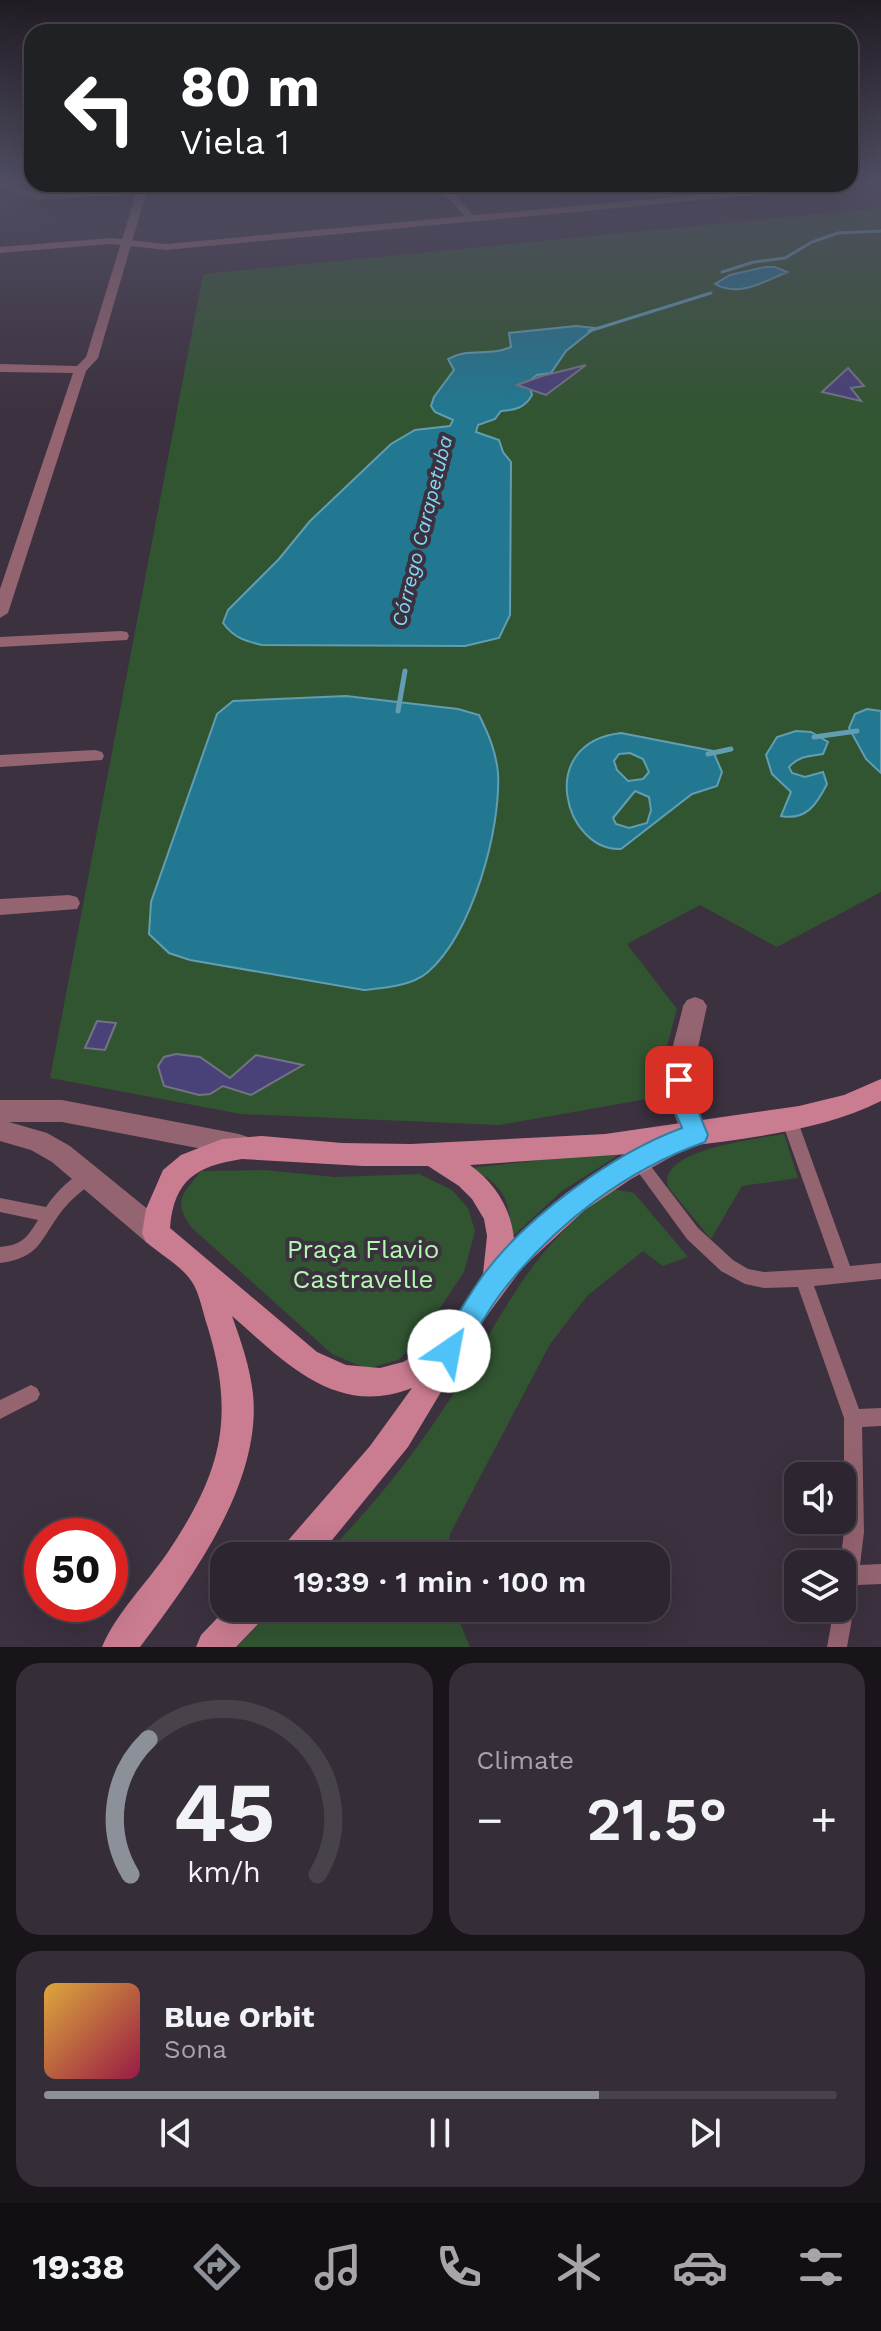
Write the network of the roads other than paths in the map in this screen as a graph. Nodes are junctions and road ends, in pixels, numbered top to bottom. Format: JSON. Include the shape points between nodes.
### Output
{"nodes":[{"id":1,"x":121,"y":258,"type":"edge"},
{"id":2,"x":0,"y":368,"type":"edge"},
{"id":3,"x":80,"y":370,"type":"junction"},
{"id":4,"x":19,"y":555,"type":"junction"},
{"id":5,"x":0,"y":556,"type":"edge"},
{"id":6,"x":0,"y":613,"type":"edge"},
{"id":7,"x":121,"y":636,"type":"dead end"},
{"id":8,"x":0,"y":642,"type":"edge"},
{"id":9,"x":95,"y":756,"type":"dead end"},
{"id":10,"x":0,"y":761,"type":"edge"},
{"id":11,"x":69,"y":903,"type":"dead end"},
{"id":12,"x":0,"y":907,"type":"edge"},
{"id":13,"x":695,"y":1006,"type":"dead end"},
{"id":14,"x":881,"y":1089,"type":"edge"},
{"id":15,"x":0,"y":1111,"type":"edge"},
{"id":16,"x":789,"y":1119,"type":"junction"},
{"id":17,"x":0,"y":1130,"type":"edge"},
{"id":18,"x":689,"y":1137,"type":"junction"},
{"id":19,"x":239,"y":1145,"type":"junction"},
{"id":20,"x":433,"y":1156,"type":"junction"},
{"id":21,"x":638,"y":1161,"type":"junction"},
{"id":22,"x":88,"y":1176,"type":"junction"},
{"id":23,"x":0,"y":1205,"type":"edge"},
{"id":24,"x":50,"y":1215,"type":"junction"},
{"id":25,"x":156,"y":1233,"type":"junction"},
{"id":26,"x":0,"y":1255,"type":"edge"},
{"id":27,"x":881,"y":1271,"type":"edge"},
{"id":28,"x":844,"y":1273,"type":"junction"},
{"id":29,"x":803,"y":1277,"type":"junction"},
{"id":30,"x":205,"y":1278,"type":"junction"},
{"id":31,"x":495,"y":1281,"type":"junction"},
{"id":32,"x":449,"y":1351,"type":"junction"},
{"id":33,"x":31,"y":1394,"type":"dead end"},
{"id":34,"x":0,"y":1410,"type":"edge"},
{"id":35,"x":881,"y":1417,"type":"edge"},
{"id":36,"x":853,"y":1418,"type":"junction"},
{"id":37,"x":309,"y":1542,"type":"edge"},
{"id":38,"x":852,"y":1550,"type":"edge"},
{"id":39,"x":881,"y":1574,"type":"edge"},
{"id":40,"x":856,"y":1576,"type":"edge"},
{"id":41,"x":237,"y":1622,"type":"edge"},
{"id":42,"x":841,"y":1622,"type":"edge"},
{"id":43,"x":119,"y":1647,"type":"edge"},
{"id":44,"x":213,"y":1647,"type":"edge"},
{"id":45,"x":837,"y":1647,"type":"edge"}],
"edges":[{"from":1,"to":3,"type":"street","via":[[92,358]]},
{"from":2,"to":3,"type":"street"},
{"from":3,"to":4,"type":"street"},
{"from":4,"to":5,"type":"street"},
{"from":4,"to":6,"type":"street"},
{"from":7,"to":8,"type":"street"},
{"from":9,"to":10,"type":"street"},
{"from":11,"to":12,"type":"street"},
{"from":13,"to":18,"type":"street","via":[[679,1080]]},
{"from":14,"to":16,"type":"main road","via":[[835,1110]]},
{"from":15,"to":19,"type":"street","via":[[62,1111]]},
{"from":16,"to":18,"type":"main road"},
{"from":16,"to":28,"type":"lane"},
{"from":17,"to":22,"type":"street","via":[[38,1141]]},
{"from":18,"to":20,"type":"main road"},
{"from":18,"to":21,"type":"main road"},
{"from":19,"to":20,"type":"main road","via":[[343,1155]]},
{"from":19,"to":25,"type":"main road","via":[[198,1158],[174,1175],[158,1202]]},
{"from":20,"to":31,"type":"main road","via":[[463,1172],[485,1193],[499,1220],[502,1250]]},
{"from":21,"to":29,"type":"lane","via":[[725,1265],[763,1280]]},
{"from":21,"to":31,"type":"main road","via":[[552,1220]]},
{"from":22,"to":24,"type":"lane"},
{"from":22,"to":25,"type":"street"},
{"from":23,"to":24,"type":"lane"},
{"from":24,"to":26,"type":"lane","via":[[23,1252]]},
{"from":25,"to":30,"type":"main road"},
{"from":27,"to":28,"type":"lane"},
{"from":28,"to":29,"type":"lane"},
{"from":29,"to":36,"type":"lane"},
{"from":30,"to":32,"type":"main road","via":[[330,1375],[355,1382],[394,1381]]},
{"from":30,"to":43,"type":"main road","via":[[229,1348],[239,1400],[235,1445],[194,1542]]},
{"from":31,"to":32,"type":"main road"},
{"from":32,"to":37,"type":"main road","via":[[393,1440]]},
{"from":33,"to":34,"type":"lane"},
{"from":35,"to":36,"type":"lane"},
{"from":36,"to":38,"type":"lane"},
{"from":39,"to":40,"type":"lane"},
{"from":41,"to":44,"type":"main road"},
{"from":42,"to":45,"type":"lane"}]}
